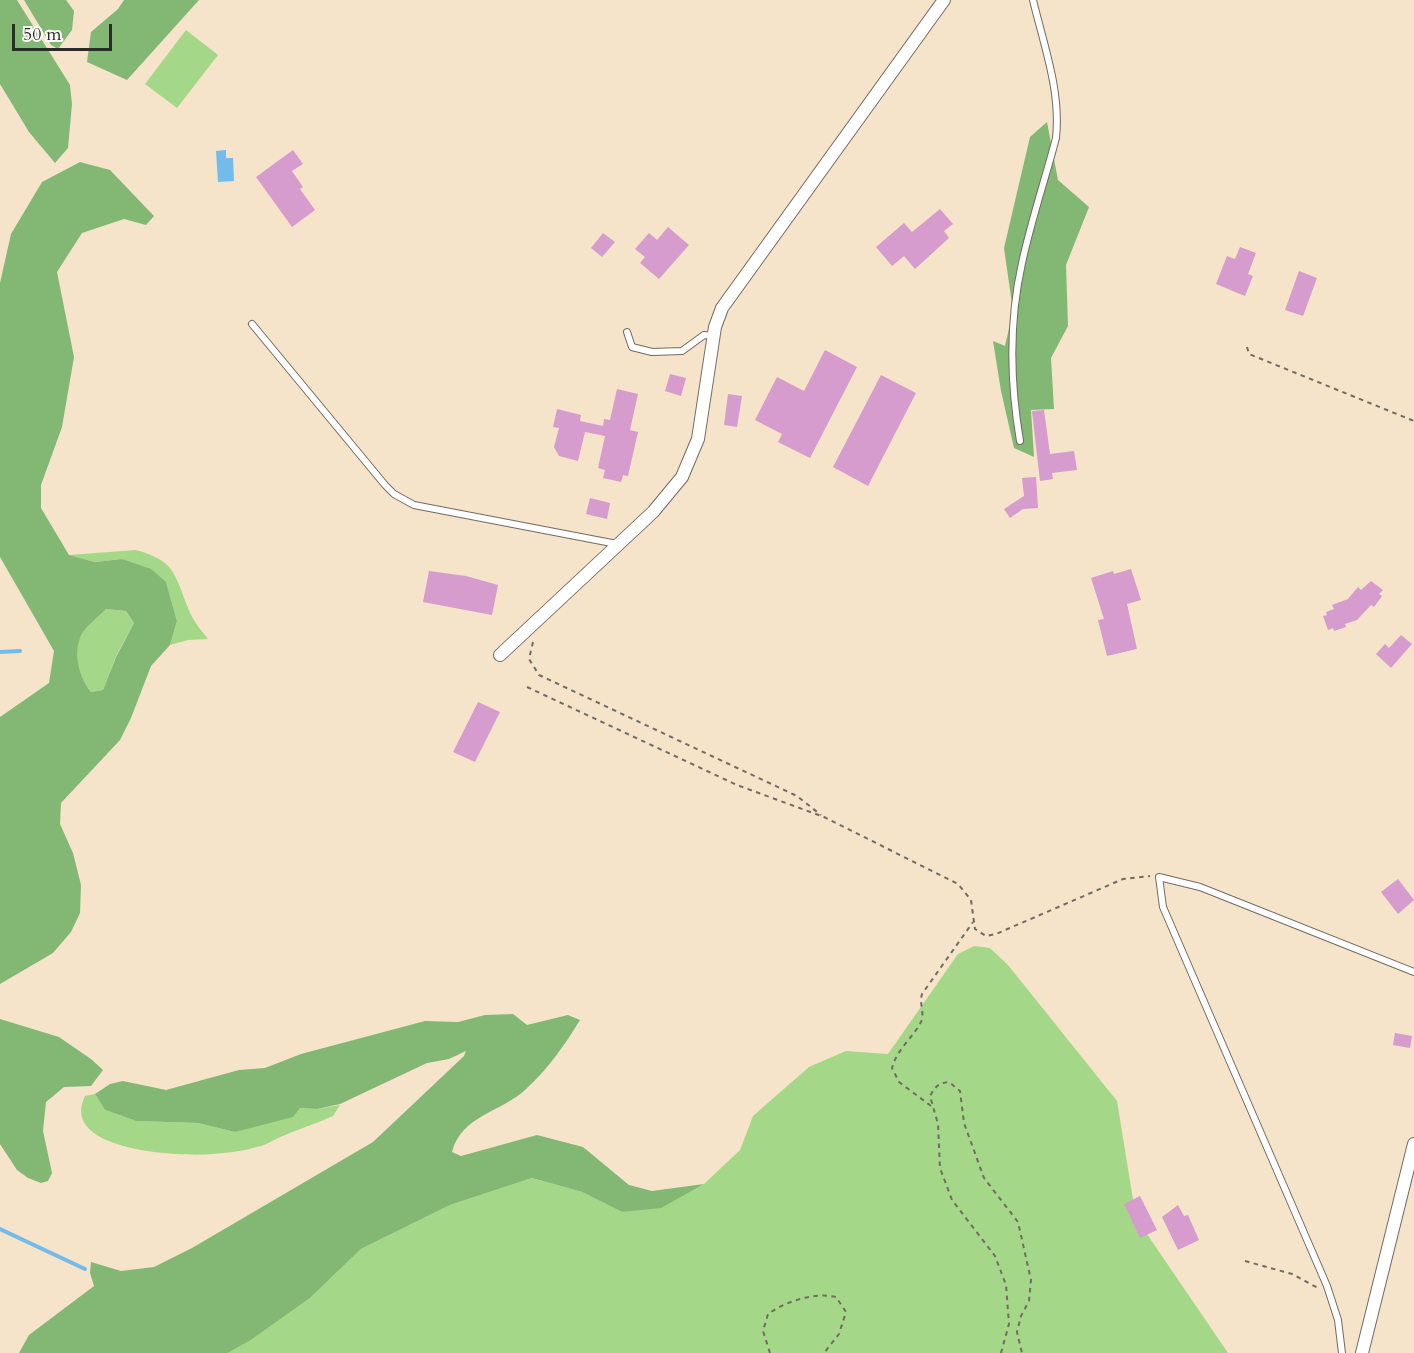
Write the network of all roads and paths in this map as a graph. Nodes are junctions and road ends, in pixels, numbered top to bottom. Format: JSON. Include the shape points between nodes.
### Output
{"nodes":[{"id":1,"x":944,"y":0,"type":"edge"},
{"id":2,"x":1033,"y":0,"type":"edge"},
{"id":3,"x":252,"y":324,"type":"dead end"},
{"id":4,"x":627,"y":332,"type":"dead end"},
{"id":5,"x":714,"y":336,"type":"junction"},
{"id":6,"x":1247,"y":347,"type":"dead end"},
{"id":7,"x":1414,"y":421,"type":"edge"},
{"id":8,"x":1020,"y":441,"type":"dead end"},
{"id":9,"x":617,"y":544,"type":"junction"},
{"id":10,"x":533,"y":642,"type":"dead end"},
{"id":11,"x":500,"y":655,"type":"dead end"},
{"id":12,"x":527,"y":687,"type":"dead end"},
{"id":13,"x":824,"y":817,"type":"junction"},
{"id":14,"x":1159,"y":877,"type":"junction"},
{"id":15,"x":973,"y":922,"type":"junction"},
{"id":16,"x":1414,"y":972,"type":"edge"},
{"id":17,"x":931,"y":1106,"type":"junction"},
{"id":18,"x":1414,"y":1144,"type":"edge"},
{"id":19,"x":1245,"y":1261,"type":"dead end"},
{"id":20,"x":1332,"y":1301,"type":"junction"},
{"id":21,"x":1008,"y":1328,"type":"junction"},
{"id":22,"x":1017,"y":1332,"type":"junction"},
{"id":23,"x":770,"y":1353,"type":"edge"},
{"id":24,"x":824,"y":1353,"type":"edge"},
{"id":25,"x":1001,"y":1353,"type":"edge"},
{"id":26,"x":1022,"y":1353,"type":"edge"},
{"id":27,"x":1342,"y":1353,"type":"edge"},
{"id":28,"x":1362,"y":1353,"type":"edge"}],
"edges":[{"from":1,"to":5,"type":"street","via":[[726,302]]},
{"from":2,"to":8,"type":"lane","via":[[1057,98],[1057,122],[1018,280],[1011,370]]},
{"from":3,"to":9,"type":"lane","via":[[385,485],[406,502]]},
{"from":4,"to":5,"type":"lane","via":[[632,347],[652,352],[682,351],[704,335]]},
{"from":5,"to":9,"type":"street","via":[[700,428],[688,466],[671,493]]},
{"from":6,"to":7,"type":"path","via":[[1250,354]]},
{"from":9,"to":11,"type":"street"},
{"from":10,"to":13,"type":"path","via":[[530,659],[539,675],[797,796]]},
{"from":12,"to":13,"type":"path","via":[[737,785]]},
{"from":13,"to":15,"type":"path","via":[[958,884],[971,900]]},
{"from":14,"to":15,"type":"path","via":[[1142,874],[1123,879],[996,934],[981,934]]},
{"from":14,"to":16,"type":"lane","via":[[1200,887]]},
{"from":14,"to":20,"type":"lane","via":[[1163,907]]},
{"from":15,"to":17,"type":"path","via":[[922,994],[919,1003],[923,1017],[892,1068],[899,1082]]},
{"from":17,"to":21,"type":"path","via":[[939,1124],[940,1168],[952,1200],[995,1256],[1006,1284]]},
{"from":17,"to":22,"type":"path","via":[[930,1096],[942,1083],[949,1082],[960,1092],[964,1123],[984,1178],[1017,1222],[1030,1280],[1029,1301]]},
{"from":18,"to":28,"type":"street"},
{"from":19,"to":20,"type":"path","via":[[1292,1274]]},
{"from":20,"to":27,"type":"lane"},
{"from":21,"to":22,"type":"path"},
{"from":21,"to":25,"type":"path"},
{"from":22,"to":26,"type":"path"},
{"from":23,"to":24,"type":"path","via":[[763,1331],[768,1314],[825,1295],[836,1297],[846,1312],[838,1334]]}]}
